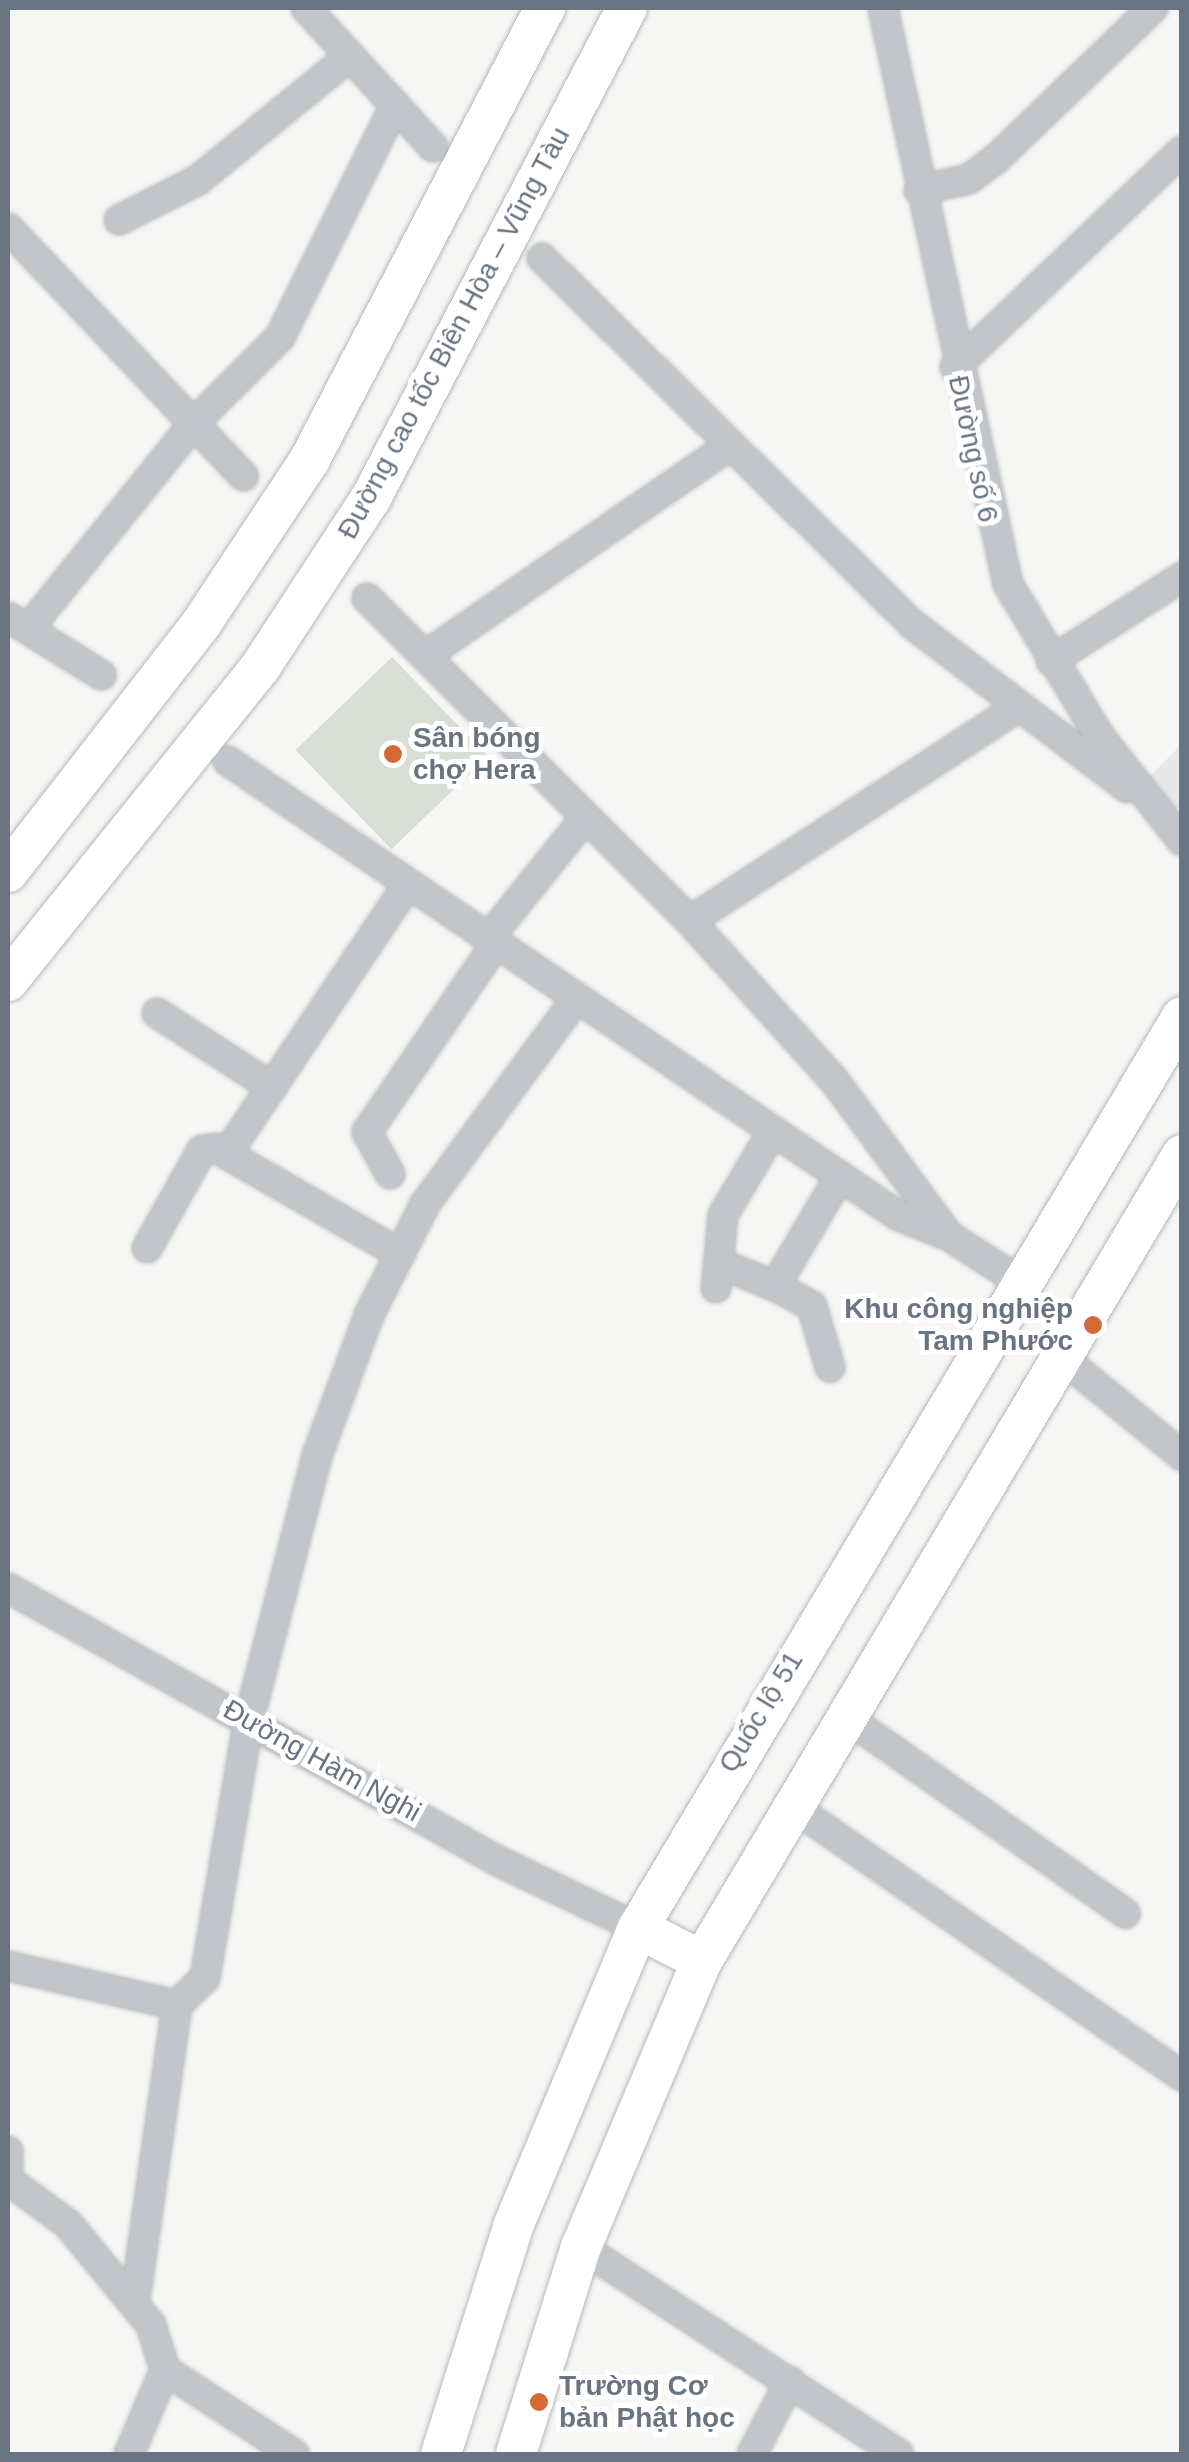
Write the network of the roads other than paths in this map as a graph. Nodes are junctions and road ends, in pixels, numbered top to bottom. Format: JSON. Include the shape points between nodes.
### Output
{"nodes":[{"id":1,"x":306,"y":8,"type":"edge"},
{"id":2,"x":545,"y":8,"type":"edge"},
{"id":3,"x":627,"y":8,"type":"edge"},
{"id":4,"x":883,"y":8,"type":"edge"},
{"id":5,"x":1152,"y":8,"type":"edge"},
{"id":6,"x":350,"y":56,"type":"junction"},
{"id":7,"x":396,"y":105,"type":"junction"},
{"id":8,"x":434,"y":146,"type":"dead end"},
{"id":9,"x":1182,"y":150,"type":"edge"},
{"id":10,"x":919,"y":190,"type":"junction"},
{"id":11,"x":118,"y":220,"type":"dead end"},
{"id":12,"x":8,"y":228,"type":"edge"},
{"id":13,"x":542,"y":258,"type":"dead end"},
{"id":14,"x":956,"y":366,"type":"junction"},
{"id":15,"x":194,"y":424,"type":"junction"},
{"id":16,"x":729,"y":446,"type":"junction"},
{"id":17,"x":244,"y":476,"type":"dead end"},
{"id":18,"x":1182,"y":577,"type":"edge"},
{"id":19,"x":367,"y":598,"type":"dead end"},
{"id":20,"x":13,"y":620,"type":"edge"},
{"id":21,"x":426,"y":655,"type":"junction"},
{"id":22,"x":1050,"y":662,"type":"junction"},
{"id":23,"x":101,"y":674,"type":"dead end"},
{"id":24,"x":1015,"y":708,"type":"junction"},
{"id":25,"x":228,"y":761,"type":"dead end"},
{"id":26,"x":1144,"y":801,"type":"junction"},
{"id":27,"x":585,"y":818,"type":"junction"},
{"id":28,"x":1182,"y":842,"type":"edge"},
{"id":29,"x":8,"y":872,"type":"edge"},
{"id":30,"x":407,"y":886,"type":"junction"},
{"id":31,"x":690,"y":921,"type":"junction"},
{"id":32,"x":491,"y":943,"type":"junction"},
{"id":33,"x":8,"y":981,"type":"edge"},
{"id":34,"x":576,"y":999,"type":"junction"},
{"id":35,"x":157,"y":1013,"type":"dead end"},
{"id":36,"x":1182,"y":1017,"type":"edge"},
{"id":37,"x":272,"y":1087,"type":"junction"},
{"id":38,"x":773,"y":1131,"type":"junction"},
{"id":39,"x":230,"y":1150,"type":"junction"},
{"id":40,"x":390,"y":1174,"type":"dead end"},
{"id":41,"x":1177,"y":1175,"type":"edge"},
{"id":42,"x":840,"y":1176,"type":"junction"},
{"id":43,"x":949,"y":1236,"type":"junction"},
{"id":44,"x":147,"y":1248,"type":"dead end"},
{"id":45,"x":400,"y":1254,"type":"junction"},
{"id":46,"x":1021,"y":1282,"type":"junction"},
{"id":47,"x":775,"y":1286,"type":"junction"},
{"id":48,"x":1060,"y":1356,"type":"junction"},
{"id":49,"x":830,"y":1367,"type":"dead end"},
{"id":50,"x":1182,"y":1456,"type":"edge"},
{"id":51,"x":8,"y":1588,"type":"edge"},
{"id":52,"x":843,"y":1715,"type":"junction"},
{"id":53,"x":250,"y":1720,"type":"junction"},
{"id":54,"x":789,"y":1804,"type":"junction"},
{"id":55,"x":1125,"y":1913,"type":"dead end"},
{"id":56,"x":638,"y":1928,"type":"junction"},
{"id":57,"x":702,"y":1961,"type":"junction"},
{"id":58,"x":8,"y":1966,"type":"edge"},
{"id":59,"x":177,"y":2005,"type":"junction"},
{"id":60,"x":1182,"y":2076,"type":"edge"},
{"id":61,"x":8,"y":2151,"type":"edge"},
{"id":62,"x":8,"y":2179,"type":"edge"},
{"id":63,"x":581,"y":2247,"type":"junction"},
{"id":64,"x":134,"y":2300,"type":"junction"},
{"id":65,"x":165,"y":2370,"type":"junction"},
{"id":66,"x":790,"y":2381,"type":"junction"},
{"id":67,"x":129,"y":2454,"type":"edge"},
{"id":68,"x":294,"y":2454,"type":"edge"},
{"id":69,"x":441,"y":2454,"type":"edge"},
{"id":70,"x":516,"y":2454,"type":"edge"},
{"id":71,"x":752,"y":2454,"type":"edge"},
{"id":72,"x":899,"y":2454,"type":"edge"}],
"edges":[{"from":1,"to":6,"type":"street"},
{"from":2,"to":29,"type":"highway","via":[[309,461],[201,624]]},
{"from":3,"to":33,"type":"highway","name":"Đường cao tốc Biên Hòa – Vũng Tàu","via":[[371,498],[261,666]]},
{"from":4,"to":10,"type":"street","name":"Đường số 6"},
{"from":5,"to":10,"type":"street","via":[[996,158],[969,179]]},
{"from":6,"to":7,"type":"street"},
{"from":6,"to":11,"type":"street","via":[[198,180]]},
{"from":7,"to":8,"type":"street"},
{"from":7,"to":15,"type":"street","via":[[280,337]]},
{"from":9,"to":14,"type":"street"},
{"from":10,"to":14,"type":"street","name":"Đường số 6"},
{"from":12,"to":15,"type":"street"},
{"from":13,"to":16,"type":"street"},
{"from":14,"to":22,"type":"street","name":"Đường số 6","via":[[996,548]]},
{"from":15,"to":17,"type":"street"},
{"from":15,"to":20,"type":"street"},
{"from":16,"to":21,"type":"street"},
{"from":16,"to":24,"type":"street"},
{"from":18,"to":22,"type":"street"},
{"from":19,"to":21,"type":"street"},
{"from":20,"to":23,"type":"street"},
{"from":21,"to":27,"type":"street"},
{"from":22,"to":26,"type":"street","name":"Đường số 6"},
{"from":24,"to":26,"type":"street"},
{"from":24,"to":31,"type":"street"},
{"from":25,"to":30,"type":"street"},
{"from":26,"to":28,"type":"street","name":"Đường số 6"},
{"from":27,"to":31,"type":"street"},
{"from":27,"to":32,"type":"street"},
{"from":30,"to":32,"type":"street"},
{"from":30,"to":37,"type":"street"},
{"from":31,"to":43,"type":"street","via":[[833,1079]]},
{"from":32,"to":34,"type":"street"},
{"from":32,"to":40,"type":"street","via":[[367,1132]]},
{"from":34,"to":38,"type":"street"},
{"from":34,"to":45,"type":"street","via":[[425,1204]]},
{"from":35,"to":37,"type":"street"},
{"from":36,"to":46,"type":"highway","name":"Quốc lộ 51"},
{"from":37,"to":39,"type":"street"},
{"from":38,"to":42,"type":"street"},
{"from":38,"to":47,"type":"street","via":[[723,1215],[718,1276]]},
{"from":39,"to":44,"type":"street","via":[[202,1150]]},
{"from":39,"to":45,"type":"street"},
{"from":41,"to":48,"type":"highway"},
{"from":42,"to":43,"type":"street"},
{"from":42,"to":47,"type":"street"},
{"from":43,"to":46,"type":"street"},
{"from":45,"to":53,"type":"street","via":[[318,1453]]},
{"from":46,"to":56,"type":"highway","name":"Quốc lộ 51"},
{"from":47,"to":49,"type":"street","via":[[812,1306]]},
{"from":48,"to":50,"type":"street"},
{"from":48,"to":52,"type":"highway"},
{"from":51,"to":53,"type":"street","name":"Đường Hàm Nghi"},
{"from":52,"to":54,"type":"highway"},
{"from":52,"to":55,"type":"street"},
{"from":53,"to":56,"type":"street","name":"Đường Hàm Nghi"},
{"from":53,"to":59,"type":"street","via":[[205,1978]]},
{"from":54,"to":57,"type":"highway"},
{"from":54,"to":60,"type":"street"},
{"from":56,"to":57,"type":"highway"},
{"from":56,"to":69,"type":"highway","name":"Quốc lộ 51","via":[[514,2224]]},
{"from":57,"to":63,"type":"highway"},
{"from":58,"to":59,"type":"street"},
{"from":59,"to":64,"type":"street"},
{"from":61,"to":62,"type":"street"},
{"from":62,"to":64,"type":"street","via":[[36,2193]]},
{"from":63,"to":66,"type":"street"},
{"from":63,"to":70,"type":"highway"},
{"from":64,"to":65,"type":"street"},
{"from":65,"to":67,"type":"street"},
{"from":65,"to":68,"type":"street"},
{"from":66,"to":71,"type":"street"},
{"from":66,"to":72,"type":"street"}]}
